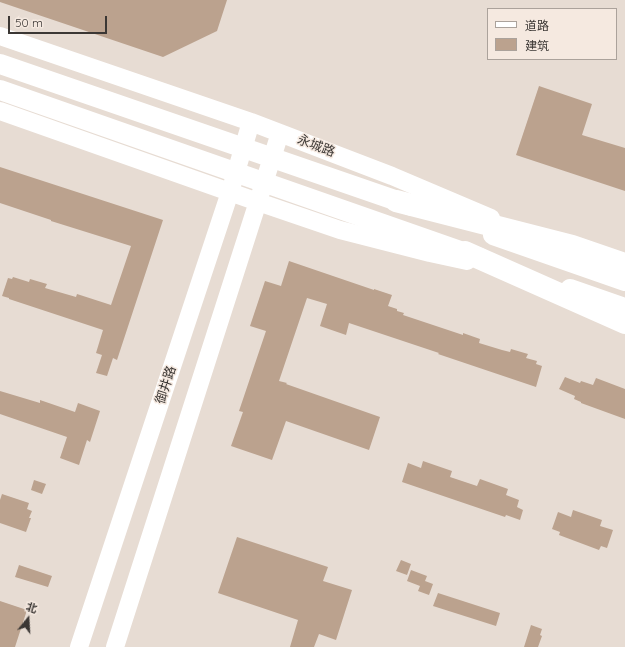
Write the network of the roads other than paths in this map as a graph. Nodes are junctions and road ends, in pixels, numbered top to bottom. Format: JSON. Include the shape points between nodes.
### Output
{"nodes":[{"id":1,"x":0,"y":36,"type":"edge"},
{"id":2,"x":0,"y":64,"type":"edge"},
{"id":3,"x":0,"y":90,"type":"edge"},
{"id":4,"x":0,"y":111,"type":"edge"},
{"id":5,"x":251,"y":122,"type":"junction"},
{"id":6,"x":280,"y":133,"type":"junction"},
{"id":7,"x":230,"y":192,"type":"junction"},
{"id":8,"x":396,"y":201,"type":"junction"},
{"id":9,"x":258,"y":202,"type":"junction"},
{"id":10,"x":465,"y":252,"type":"junction"},
{"id":11,"x":625,"y":264,"type":"edge"},
{"id":12,"x":625,"y":273,"type":"edge"},
{"id":13,"x":625,"y":281,"type":"edge"},
{"id":14,"x":625,"y":308,"type":"edge"},
{"id":15,"x":625,"y":311,"type":"edge"},
{"id":16,"x":625,"y":323,"type":"edge"},
{"id":17,"x":79,"y":647,"type":"edge"},
{"id":18,"x":115,"y":647,"type":"edge"}],
"edges":[{"from":1,"to":5,"type":"street","name":"永城路"},
{"from":2,"to":8,"type":"main road"},
{"from":3,"to":10,"type":"main road"},
{"from":4,"to":7,"type":"street"},
{"from":5,"to":6,"type":"street","name":"永城路"},
{"from":5,"to":7,"type":"street","name":"御井路"},
{"from":6,"to":9,"type":"street"},
{"from":6,"to":12,"type":"street","name":"永城路","via":[[392,176]]},
{"from":7,"to":9,"type":"street"},
{"from":7,"to":17,"type":"street","name":"御井路"},
{"from":8,"to":11,"type":"highway","via":[[572,246]]},
{"from":8,"to":13,"type":"main road"},
{"from":9,"to":15,"type":"street","via":[[340,230],[482,264]]},
{"from":9,"to":18,"type":"street"},
{"from":10,"to":14,"type":"main road"},
{"from":10,"to":16,"type":"highway"}]}
